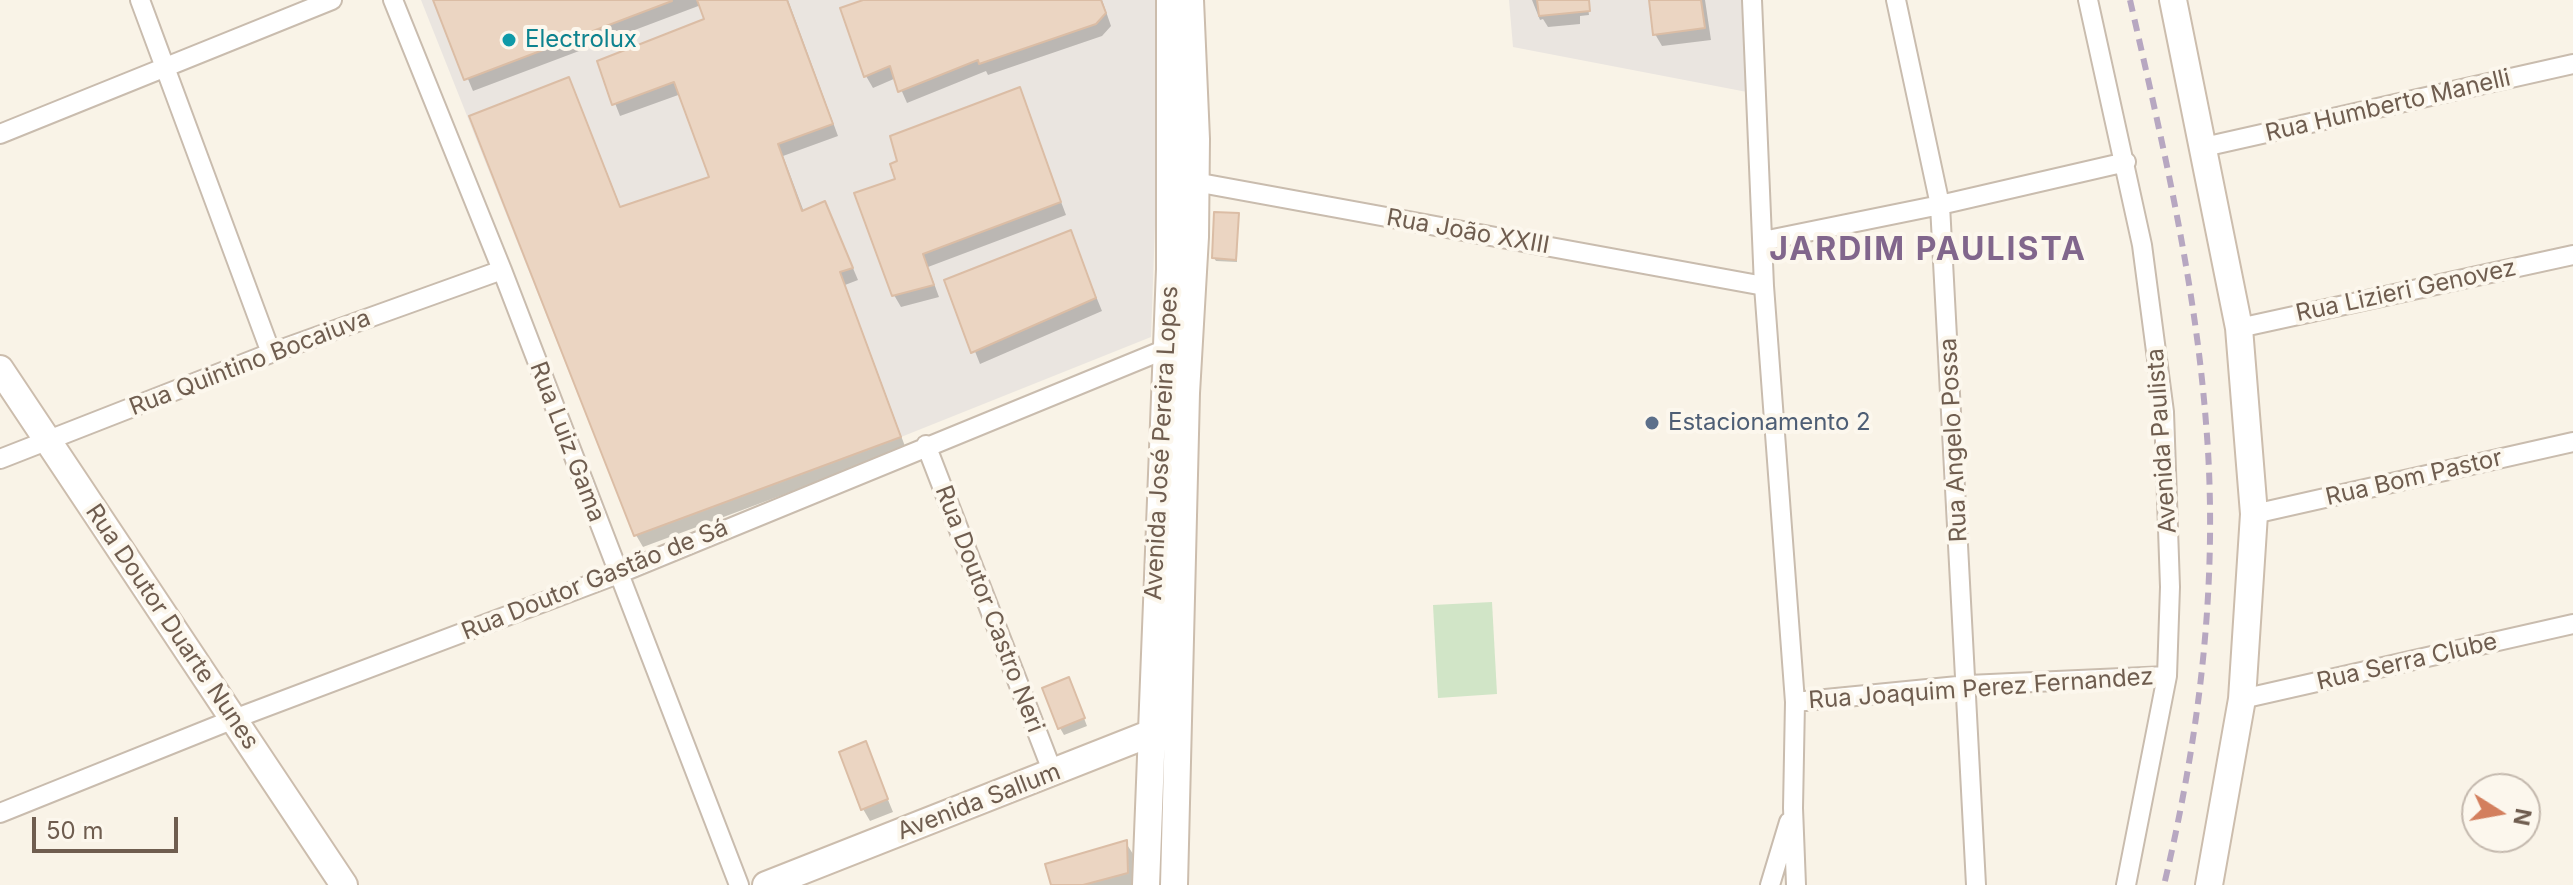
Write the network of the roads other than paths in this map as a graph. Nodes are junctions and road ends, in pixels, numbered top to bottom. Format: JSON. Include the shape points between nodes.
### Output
{"nodes":[{"id":1,"x":140,"y":0,"type":"edge"},
{"id":2,"x":332,"y":0,"type":"edge"},
{"id":3,"x":393,"y":0,"type":"edge"},
{"id":4,"x":1170,"y":0,"type":"edge"},
{"id":5,"x":1190,"y":0,"type":"edge"},
{"id":6,"x":1752,"y":0,"type":"edge"},
{"id":7,"x":1896,"y":0,"type":"edge"},
{"id":8,"x":2088,"y":0,"type":"edge"},
{"id":9,"x":2173,"y":0,"type":"edge"},
{"id":10,"x":2573,"y":64,"type":"edge"},
{"id":11,"x":167,"y":67,"type":"junction"},
{"id":12,"x":0,"y":134,"type":"edge"},
{"id":13,"x":2204,"y":147,"type":"junction"},
{"id":14,"x":2126,"y":162,"type":"junction"},
{"id":15,"x":1183,"y":180,"type":"junction"},
{"id":16,"x":1940,"y":205,"type":"junction"},
{"id":17,"x":1763,"y":241,"type":"junction"},
{"id":18,"x":2573,"y":255,"type":"edge"},
{"id":19,"x":502,"y":270,"type":"junction"},
{"id":20,"x":1764,"y":286,"type":"junction"},
{"id":21,"x":2239,"y":328,"type":"junction"},
{"id":22,"x":1178,"y":350,"type":"junction"},
{"id":23,"x":271,"y":353,"type":"junction"},
{"id":24,"x":0,"y":369,"type":"edge"},
{"id":25,"x":46,"y":441,"type":"junction"},
{"id":26,"x":2573,"y":442,"type":"edge"},
{"id":27,"x":926,"y":445,"type":"junction"},
{"id":28,"x":0,"y":459,"type":"edge"},
{"id":29,"x":2254,"y":514,"type":"junction"},
{"id":30,"x":618,"y":574,"type":"junction"},
{"id":31,"x":2573,"y":624,"type":"edge"},
{"id":32,"x":2167,"y":676,"type":"junction"},
{"id":33,"x":1968,"y":685,"type":"junction"},
{"id":34,"x":2242,"y":699,"type":"junction"},
{"id":35,"x":1179,"y":700,"type":"junction"},
{"id":36,"x":1795,"y":702,"type":"junction"},
{"id":37,"x":234,"y":719,"type":"junction"},
{"id":38,"x":1149,"y":734,"type":"junction"},
{"id":39,"x":1053,"y":773,"type":"junction"},
{"id":40,"x":1793,"y":808,"type":"junction"},
{"id":41,"x":0,"y":813,"type":"edge"},
{"id":42,"x":344,"y":885,"type":"edge"},
{"id":43,"x":739,"y":885,"type":"edge"},
{"id":44,"x":766,"y":885,"type":"edge"},
{"id":45,"x":1146,"y":885,"type":"edge"},
{"id":46,"x":1174,"y":885,"type":"edge"},
{"id":47,"x":1770,"y":885,"type":"edge"},
{"id":48,"x":1796,"y":885,"type":"edge"},
{"id":49,"x":1976,"y":885,"type":"edge"},
{"id":50,"x":2126,"y":885,"type":"edge"},
{"id":51,"x":2209,"y":885,"type":"edge"}],
"edges":[{"from":1,"to":11,"type":"street"},
{"from":2,"to":11,"type":"street"},
{"from":3,"to":19,"type":"street","name":"Rua Luiz Gama"},
{"from":4,"to":15,"type":"street","name":"Avenida José Pereira Lopes"},
{"from":5,"to":15,"type":"street","name":"Avenida José Pereira Lopes"},
{"from":6,"to":17,"type":"street"},
{"from":7,"to":16,"type":"street","name":"Rua Angelo Possa"},
{"from":8,"to":14,"type":"street","name":"Avenida Paulista"},
{"from":9,"to":13,"type":"street"},
{"from":10,"to":13,"type":"street","name":"Rua Humberto Manelli"},
{"from":11,"to":12,"type":"street"},
{"from":11,"to":23,"type":"street"},
{"from":13,"to":21,"type":"street"},
{"from":14,"to":16,"type":"street"},
{"from":14,"to":32,"type":"street","name":"Avenida Paulista","via":[[2164,412],[2170,587]]},
{"from":15,"to":20,"type":"street","name":"Rua João XXIII"},
{"from":15,"to":22,"type":"street","name":"Avenida José Pereira Lopes"},
{"from":16,"to":17,"type":"street"},
{"from":16,"to":33,"type":"street","name":"Rua Angelo Possa"},
{"from":17,"to":20,"type":"street"},
{"from":18,"to":21,"type":"street","name":"Rua Lizieri Genovez"},
{"from":19,"to":23,"type":"street","name":"Rua Quintino Bocaiuva"},
{"from":19,"to":30,"type":"street","name":"Rua Luiz Gama"},
{"from":20,"to":36,"type":"street"},
{"from":21,"to":29,"type":"street"},
{"from":22,"to":27,"type":"street","name":"Rua Doutor Gastão de Sá"},
{"from":22,"to":35,"type":"street","name":"Avenida José Pereira Lopes"},
{"from":22,"to":38,"type":"street","name":"Avenida José Pereira Lopes"},
{"from":23,"to":25,"type":"street","name":"Rua Quintino Bocaiuva"},
{"from":24,"to":25,"type":"street","name":"Rua Doutor Duarte Nunes"},
{"from":25,"to":28,"type":"street","name":"Rua Quintino Bocaiuva"},
{"from":25,"to":37,"type":"street","name":"Rua Doutor Duarte Nunes"},
{"from":26,"to":29,"type":"street","name":"Rua Bom Pastor"},
{"from":27,"to":30,"type":"street","name":"Rua Doutor Gastão de Sá"},
{"from":27,"to":39,"type":"street","name":"Rua Doutor Castro Neri"},
{"from":29,"to":34,"type":"street"},
{"from":30,"to":37,"type":"street","name":"Rua Doutor Gastão de Sá"},
{"from":30,"to":43,"type":"street","name":"Rua Luiz Gama"},
{"from":31,"to":34,"type":"street","name":"Rua Serra Clube"},
{"from":32,"to":33,"type":"street","name":"Rua Joaquim Perez Fernandez"},
{"from":32,"to":50,"type":"street","name":"Avenida Paulista"},
{"from":33,"to":36,"type":"street","name":"Rua Joaquim Perez Fernandez"},
{"from":33,"to":49,"type":"street","name":"Rua Angelo Possa"},
{"from":34,"to":51,"type":"street"},
{"from":35,"to":38,"type":"street","name":"Avenida Sallum"},
{"from":35,"to":46,"type":"street","name":"Avenida José Pereira Lopes"},
{"from":36,"to":40,"type":"street"},
{"from":37,"to":41,"type":"street","name":"Rua Doutor Gastão de Sá"},
{"from":37,"to":42,"type":"street","name":"Rua Doutor Duarte Nunes"},
{"from":38,"to":39,"type":"street","name":"Avenida Sallum"},
{"from":38,"to":45,"type":"street","name":"Avenida José Pereira Lopes"},
{"from":39,"to":44,"type":"street","name":"Avenida Sallum"},
{"from":40,"to":47,"type":"street"},
{"from":40,"to":48,"type":"street"}]}
